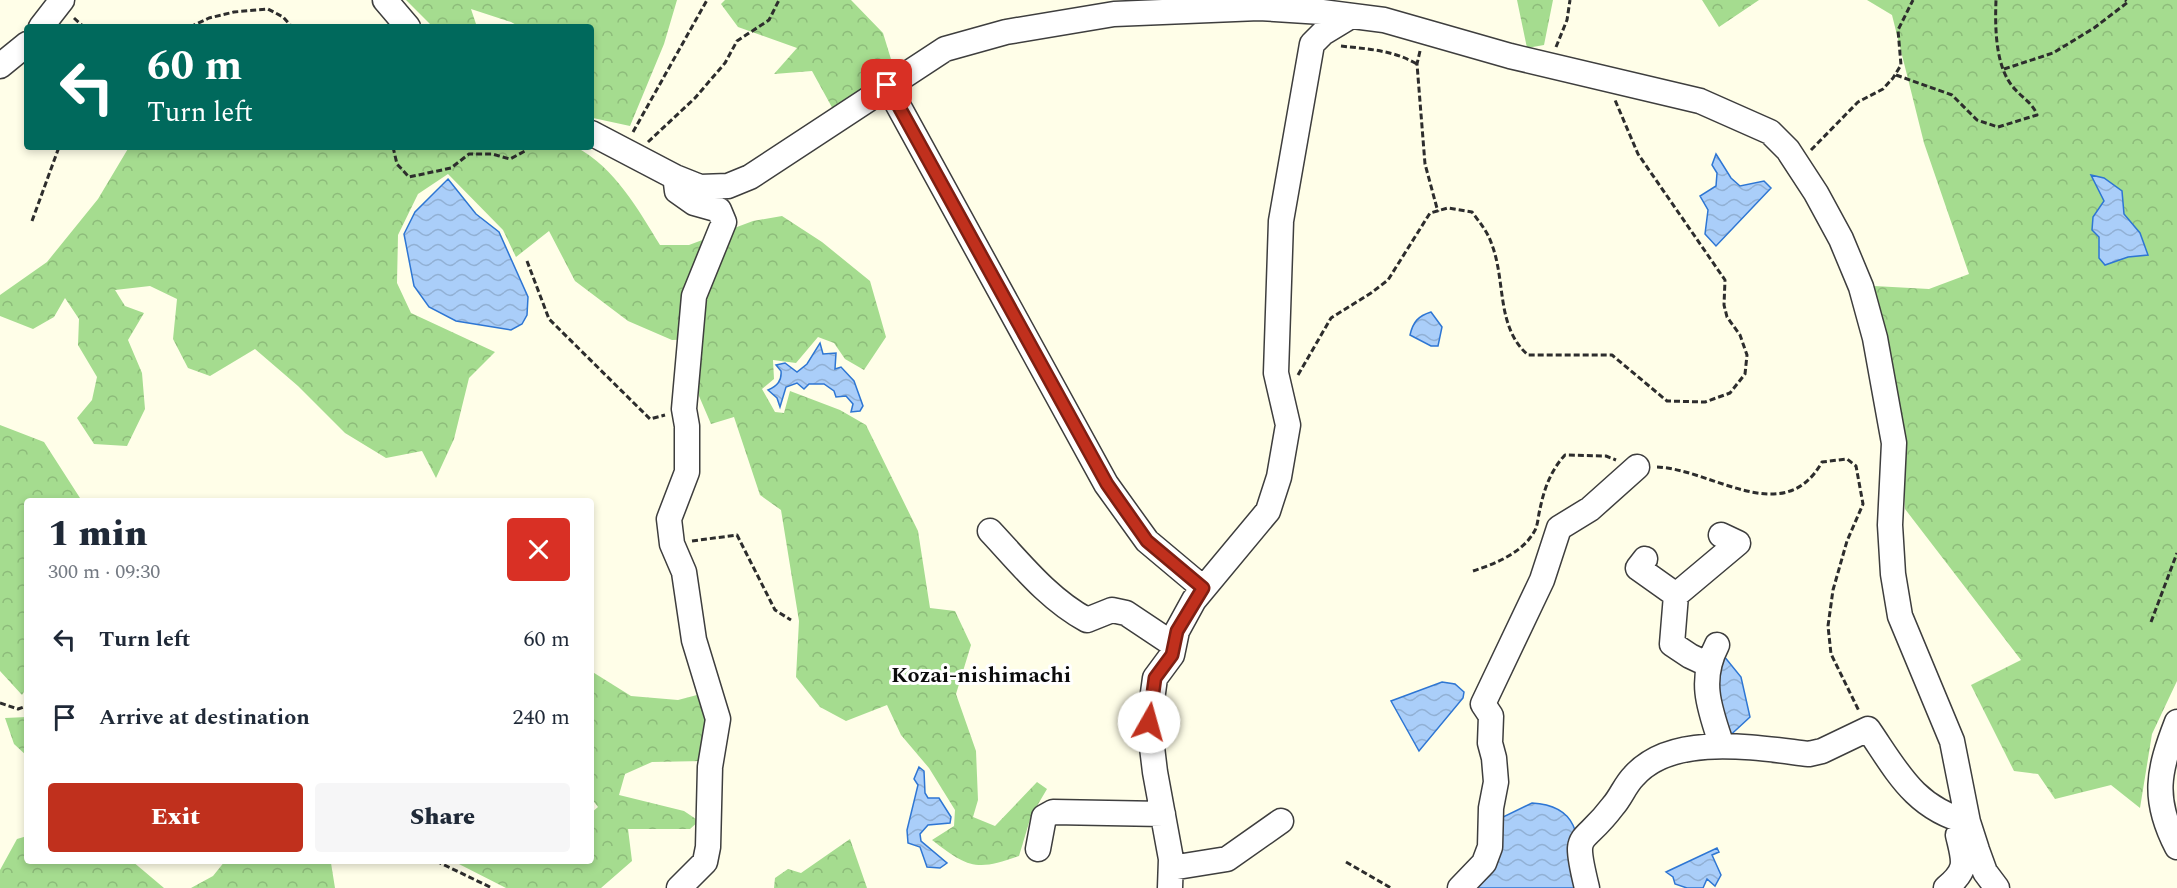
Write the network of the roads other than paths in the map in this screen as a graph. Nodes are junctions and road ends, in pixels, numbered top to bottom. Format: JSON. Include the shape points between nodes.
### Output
{"nodes":[{"id":1,"x":62,"y":0,"type":"edge"},
{"id":2,"x":384,"y":0,"type":"edge"},
{"id":3,"x":1351,"y":16,"type":"junction"},
{"id":4,"x":43,"y":24,"type":"edge"},
{"id":5,"x":405,"y":24,"type":"edge"},
{"id":6,"x":24,"y":46,"type":"edge"},
{"id":7,"x":0,"y":66,"type":"edge"},
{"id":8,"x":887,"y":85,"type":"junction"},
{"id":9,"x":594,"y":136,"type":"edge"},
{"id":10,"x":675,"y":177,"type":"junction"},
{"id":11,"x":1637,"y":467,"type":"dead end"},
{"id":12,"x":990,"y":531,"type":"dead end"},
{"id":13,"x":1721,"y":535,"type":"dead end"},
{"id":14,"x":1645,"y":559,"type":"dead end"},
{"id":15,"x":1203,"y":588,"type":"junction"},
{"id":16,"x":1676,"y":595,"type":"junction"},
{"id":17,"x":1174,"y":645,"type":"junction"},
{"id":18,"x":2177,"y":722,"type":"edge"},
{"id":19,"x":1722,"y":746,"type":"junction"},
{"id":20,"x":1163,"y":814,"type":"junction"},
{"id":21,"x":1281,"y":821,"type":"dead end"},
{"id":22,"x":1968,"y":822,"type":"junction"},
{"id":23,"x":2177,"y":848,"type":"edge"},
{"id":24,"x":1038,"y":849,"type":"dead end"},
{"id":25,"x":1170,"y":878,"type":"edge"},
{"id":26,"x":679,"y":888,"type":"edge"},
{"id":27,"x":1460,"y":888,"type":"edge"},
{"id":28,"x":1587,"y":888,"type":"edge"},
{"id":29,"x":1946,"y":888,"type":"edge"},
{"id":30,"x":1997,"y":888,"type":"edge"}],
"edges":[{"from":1,"to":4,"type":"street"},
{"from":2,"to":5,"type":"street"},
{"from":3,"to":8,"type":"street","via":[[1259,8],[1114,14],[1006,32],[945,49]]},
{"from":3,"to":15,"type":"street","via":[[1312,44],[1281,221],[1276,373],[1288,425],[1279,477],[1268,511]]},
{"from":3,"to":22,"type":"street","via":[[1384,20],[1700,101],[1770,132],[1797,164],[1841,239],[1861,287],[1875,338],[1894,443],[1890,525],[1900,616],[1952,741]]},
{"from":6,"to":7,"type":"street"},
{"from":8,"to":10,"type":"street","via":[[750,177],[728,186],[700,187]]},
{"from":8,"to":15,"type":"street","via":[[1107,484],[1147,541]]},
{"from":9,"to":10,"type":"street"},
{"from":10,"to":26,"type":"street","via":[[677,191],[718,210],[724,222],[694,296],[684,409],[687,472],[669,519],[672,544],[684,572],[694,640],[718,720],[710,766],[705,862]]},
{"from":11,"to":27,"type":"street","via":[[1590,509],[1559,528],[1542,580],[1483,704],[1491,716],[1490,743],[1496,782],[1490,847],[1484,863]]},
{"from":12,"to":17,"type":"street","via":[[1051,596],[1071,611],[1087,620],[1112,610],[1126,613]]},
{"from":13,"to":16,"type":"street","via":[[1738,543]]},
{"from":14,"to":16,"type":"street","via":[[1638,568]]},
{"from":15,"to":17,"type":"street","via":[[1177,631]]},
{"from":16,"to":19,"type":"street","via":[[1672,644],[1690,657],[1712,654],[1706,685]]},
{"from":17,"to":20,"type":"street","via":[[1172,655],[1155,678],[1149,722]]},
{"from":18,"to":23,"type":"street","via":[[2163,759],[2158,794]]},
{"from":19,"to":22,"type":"street","via":[[1809,754],[1868,729],[1910,790],[1945,816]]},
{"from":19,"to":28,"type":"street","via":[[1681,750],[1657,758],[1634,775],[1612,808],[1583,836],[1578,851]]},
{"from":20,"to":24,"type":"street","via":[[1053,813],[1044,817]]},
{"from":20,"to":25,"type":"street"},
{"from":21,"to":25,"type":"street","via":[[1227,859]]},
{"from":22,"to":29,"type":"street","via":[[1958,835],[1965,862],[1961,876]]},
{"from":22,"to":30,"type":"street","via":[[1985,872]]}]}
